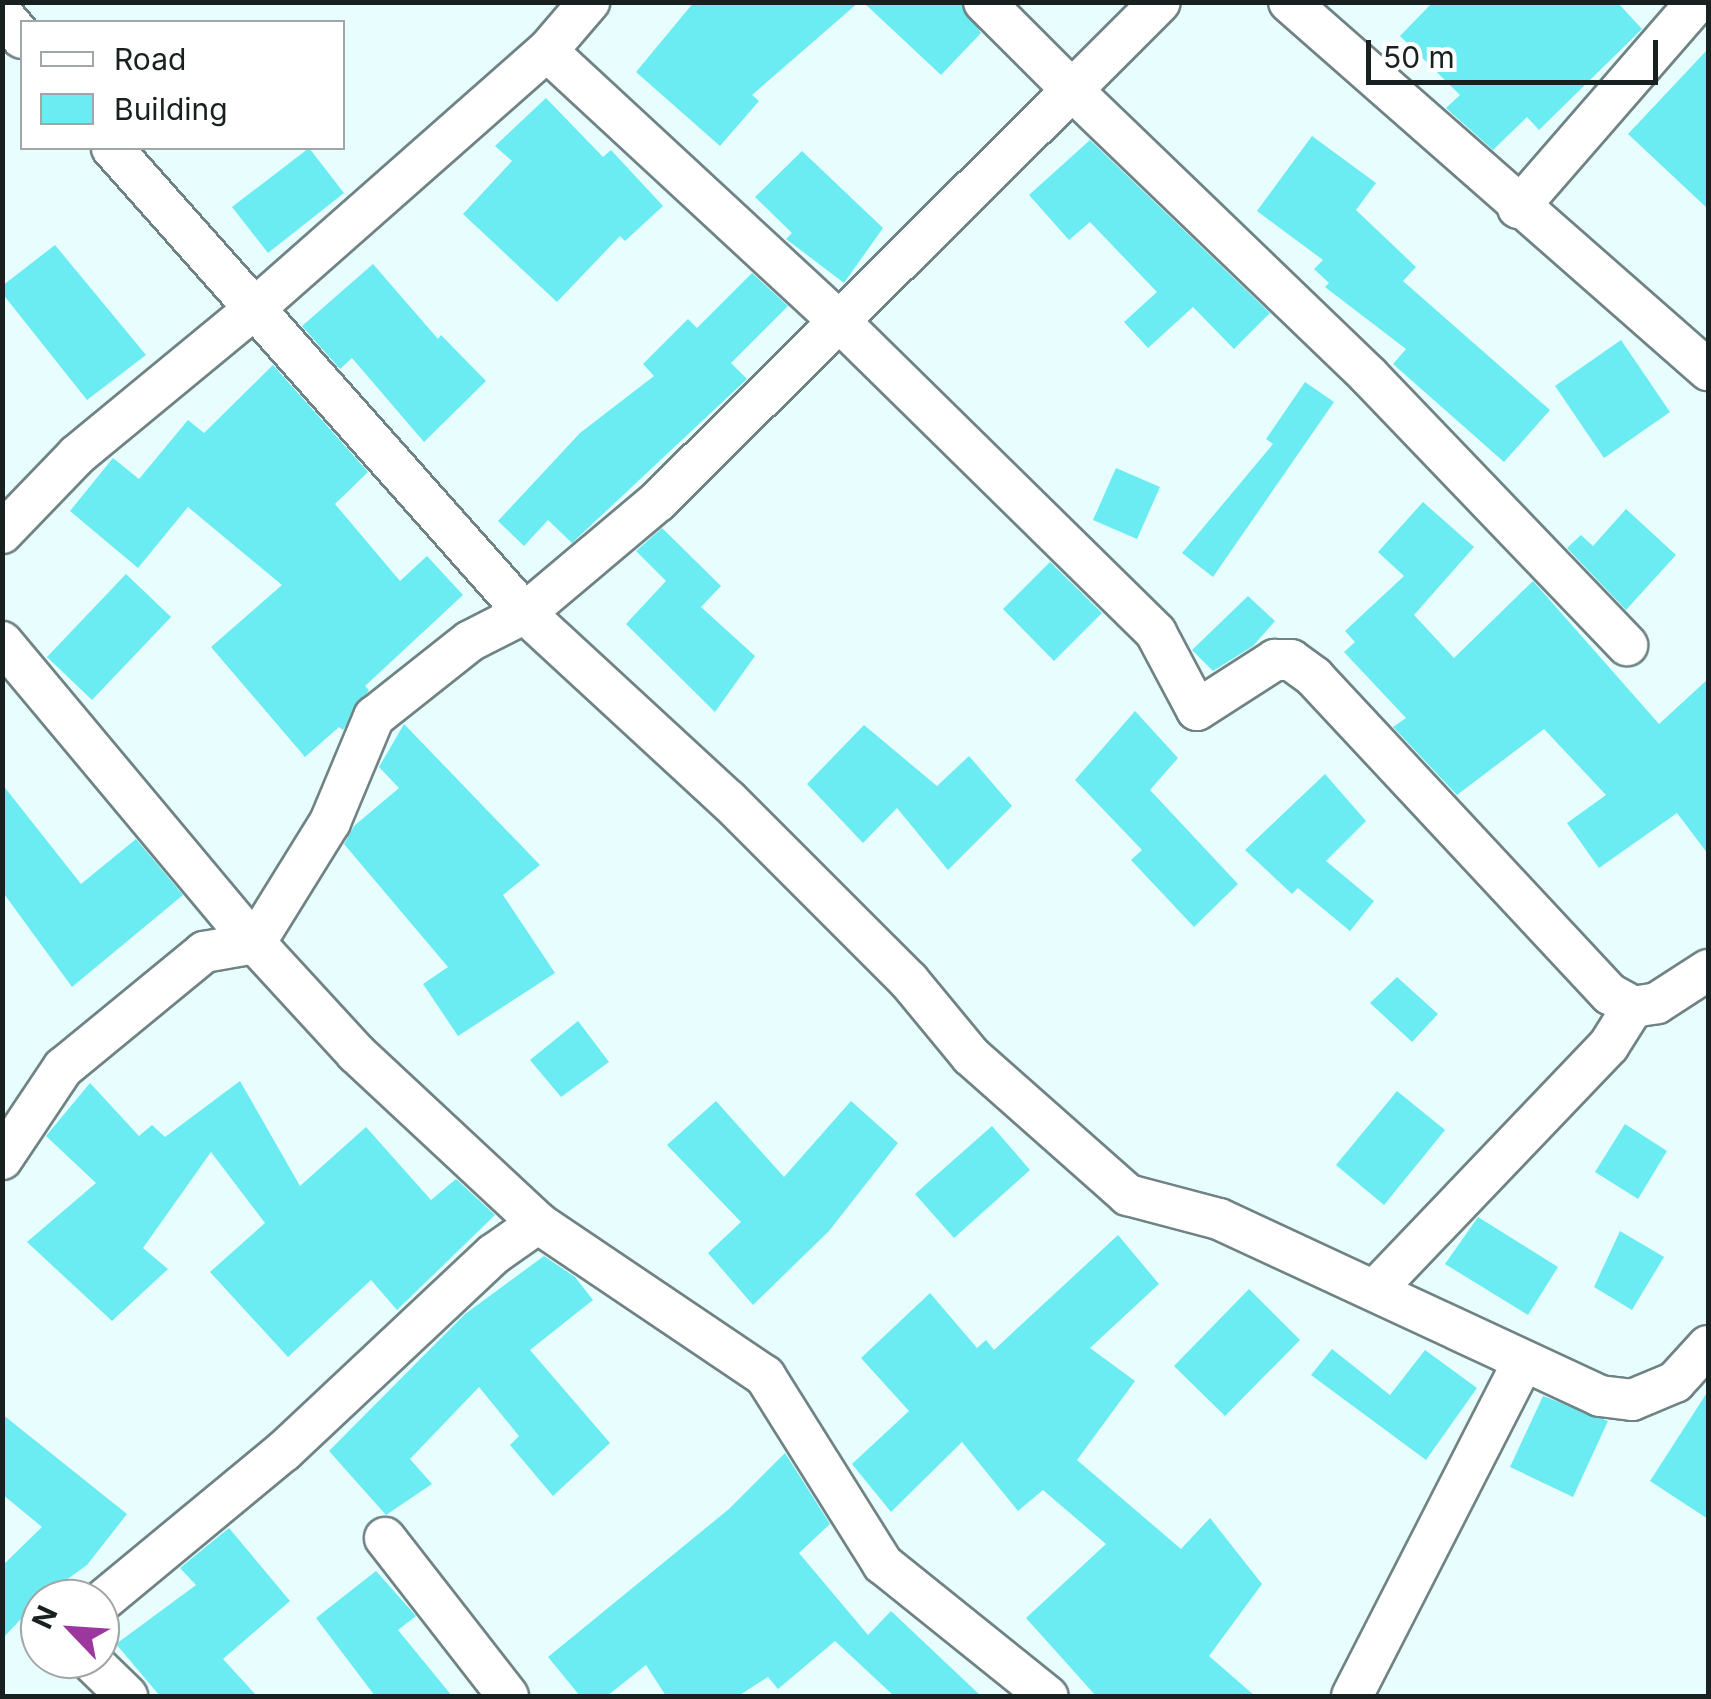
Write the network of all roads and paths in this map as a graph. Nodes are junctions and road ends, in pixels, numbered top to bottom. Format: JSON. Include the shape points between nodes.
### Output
{"nodes":[{"id":1,"x":588,"y":2,"type":"edge"},
{"id":2,"x":984,"y":2,"type":"edge"},
{"id":3,"x":1160,"y":2,"type":"edge"},
{"id":4,"x":1290,"y":2,"type":"edge"},
{"id":5,"x":1697,"y":2,"type":"edge"},
{"id":6,"x":546,"y":51,"type":"junction"},
{"id":7,"x":1072,"y":90,"type":"junction"},
{"id":8,"x":114,"y":150,"type":"edge"},
{"id":9,"x":1518,"y":208,"type":"junction"},
{"id":10,"x":254,"y":310,"type":"junction"},
{"id":11,"x":840,"y":322,"type":"junction"},
{"id":12,"x":1708,"y":370,"type":"edge"},
{"id":13,"x":2,"y":533,"type":"edge"},
{"id":14,"x":525,"y":613,"type":"junction"},
{"id":15,"x":2,"y":642,"type":"edge"},
{"id":16,"x":1627,"y":645,"type":"dead end"},
{"id":17,"x":255,"y":943,"type":"junction"},
{"id":18,"x":1708,"y":970,"type":"edge"},
{"id":19,"x":1633,"y":1007,"type":"junction"},
{"id":20,"x":2,"y":1159,"type":"edge"},
{"id":21,"x":538,"y":1223,"type":"junction"},
{"id":22,"x":1376,"y":1289,"type":"junction"},
{"id":23,"x":1708,"y":1346,"type":"edge"},
{"id":24,"x":1523,"y":1362,"type":"junction"},
{"id":25,"x":385,"y":1538,"type":"dead end"},
{"id":26,"x":120,"y":1586,"type":"edge"},
{"id":27,"x":508,"y":1696,"type":"edge"},
{"id":28,"x":1047,"y":1696,"type":"edge"},
{"id":29,"x":1352,"y":1696,"type":"edge"}],
"edges":[{"from":1,"to":6,"type":"street"},
{"from":2,"to":7,"type":"street"},
{"from":3,"to":7,"type":"street"},
{"from":4,"to":9,"type":"street"},
{"from":5,"to":9,"type":"street"},
{"from":6,"to":10,"type":"street"},
{"from":6,"to":11,"type":"street"},
{"from":7,"to":11,"type":"street"},
{"from":7,"to":16,"type":"street","via":[[1368,376]]},
{"from":8,"to":10,"type":"street"},
{"from":9,"to":12,"type":"street"},
{"from":10,"to":13,"type":"street","via":[[77,455]]},
{"from":10,"to":14,"type":"street"},
{"from":11,"to":14,"type":"street","via":[[658,501]]},
{"from":11,"to":19,"type":"street","via":[[1156,634],[1197,710],[1275,660],[1290,660],[1367,733],[1582,967]]},
{"from":14,"to":17,"type":"street","via":[[470,641],[374,717],[330,822]]},
{"from":14,"to":22,"type":"street","via":[[756,828],[909,981],[971,1056],[1128,1195],[1219,1219]]},
{"from":15,"to":17,"type":"street"},
{"from":17,"to":20,"type":"street","via":[[204,952],[63,1068]]},
{"from":17,"to":21,"type":"street","via":[[356,1053]]},
{"from":18,"to":19,"type":"street","via":[[1688,988]]},
{"from":19,"to":22,"type":"street","via":[[1609,1045]]},
{"from":21,"to":26,"type":"street","via":[[494,1254],[284,1452]]},
{"from":21,"to":28,"type":"street","via":[[765,1376],[883,1564]]},
{"from":22,"to":24,"type":"street"},
{"from":23,"to":24,"type":"street","via":[[1675,1382],[1632,1400],[1600,1396]]},
{"from":24,"to":29,"type":"street"},
{"from":25,"to":27,"type":"street"}]}
